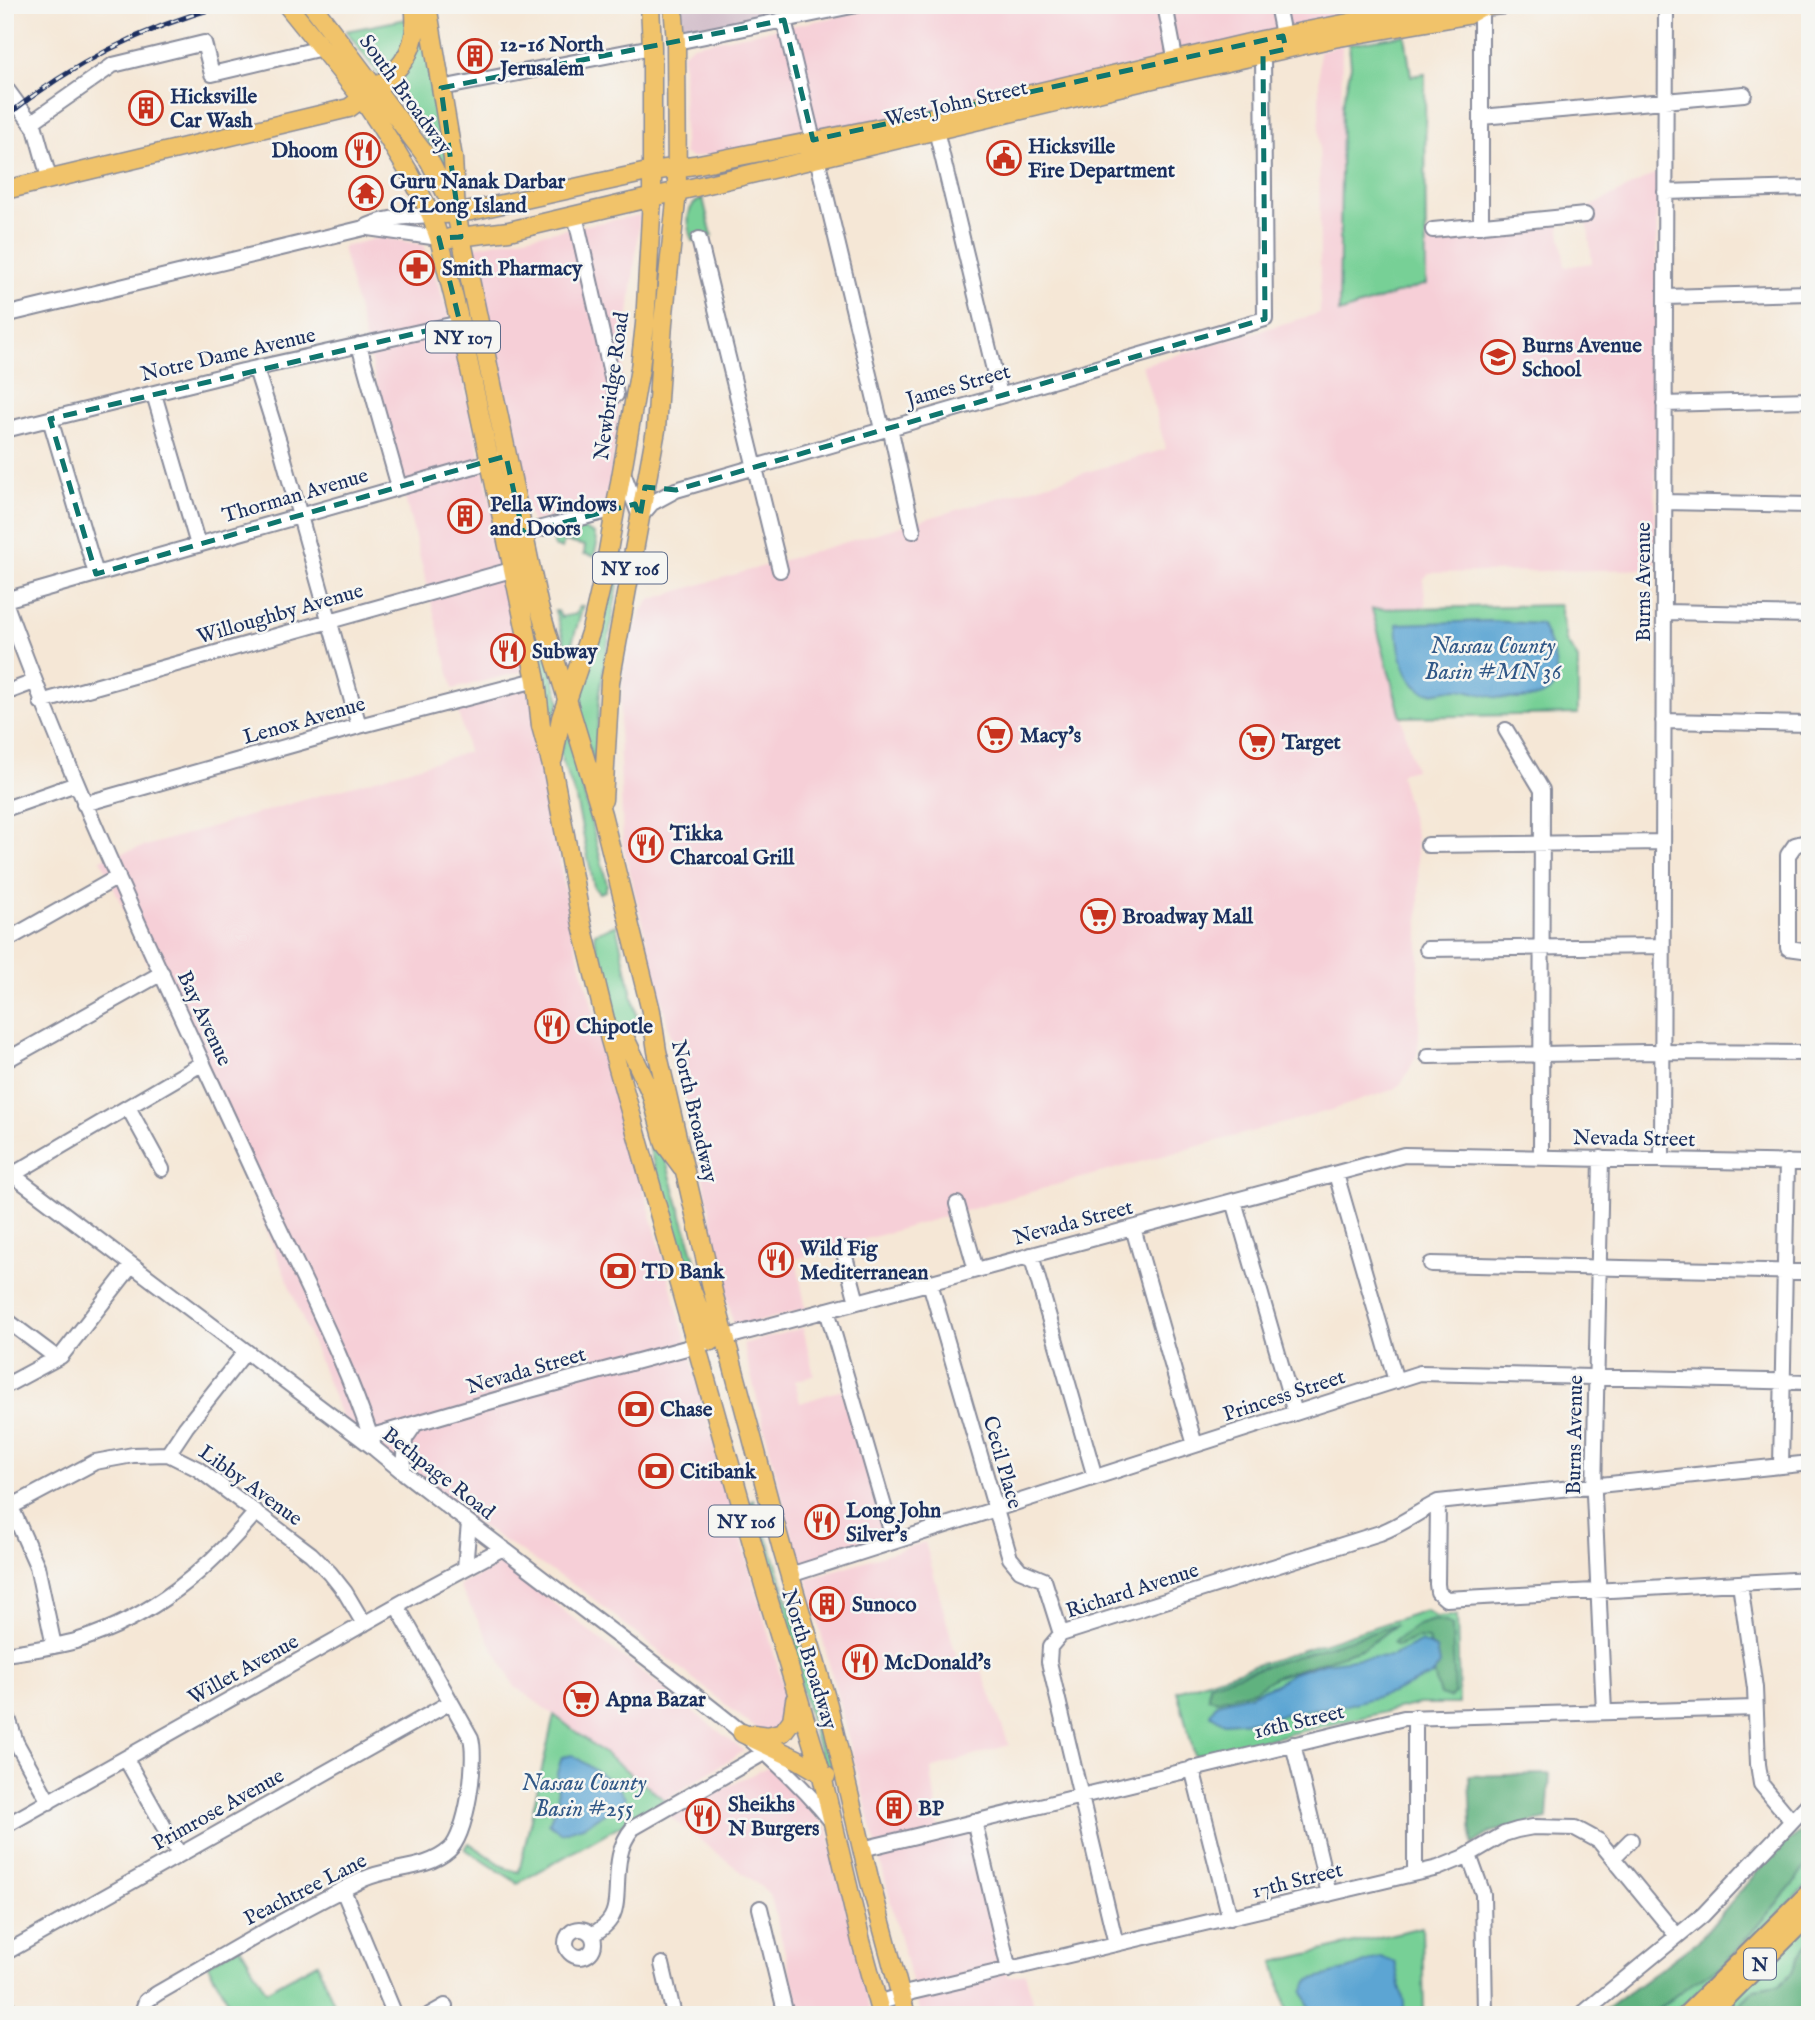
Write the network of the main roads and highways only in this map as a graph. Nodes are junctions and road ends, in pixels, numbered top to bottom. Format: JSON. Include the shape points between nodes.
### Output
{"nodes":[{"id":1,"x":287,"y":5,"type":"edge"},
{"id":2,"x":312,"y":5,"type":"edge"},
{"id":3,"x":414,"y":5,"type":"edge"},
{"id":4,"x":427,"y":5,"type":"edge"},
{"id":5,"x":650,"y":5,"type":"edge"},
{"id":6,"x":663,"y":5,"type":"edge"},
{"id":7,"x":673,"y":5,"type":"edge"},
{"id":8,"x":1441,"y":5,"type":"edge"},
{"id":9,"x":1503,"y":5,"type":"edge"},
{"id":10,"x":1479,"y":6,"type":"edge"},
{"id":11,"x":1412,"y":18,"type":"junction"},
{"id":12,"x":675,"y":34,"type":"junction"},
{"id":13,"x":1285,"y":42,"type":"junction"},
{"id":14,"x":1177,"y":67,"type":"junction"},
{"id":15,"x":1068,"y":86,"type":"junction"},
{"id":16,"x":369,"y":93,"type":"junction"},
{"id":17,"x":1042,"y":106,"type":"junction"},
{"id":18,"x":934,"y":124,"type":"junction"},
{"id":19,"x":815,"y":149,"type":"junction"},
{"id":20,"x":677,"y":167,"type":"junction"},
{"id":21,"x":652,"y":171,"type":"junction"},
{"id":22,"x":5,"y":190,"type":"edge"},
{"id":23,"x":677,"y":192,"type":"junction"},
{"id":24,"x":652,"y":198,"type":"junction"},
{"id":25,"x":456,"y":213,"type":"junction"},
{"id":26,"x":431,"y":215,"type":"junction"},
{"id":27,"x":461,"y":237,"type":"junction"},
{"id":28,"x":439,"y":238,"type":"junction"},
{"id":29,"x":498,"y":459,"type":"junction"},
{"id":30,"x":522,"y":567,"type":"junction"},
{"id":31,"x":567,"y":700,"type":"junction"},
{"id":32,"x":552,"y":766,"type":"junction"},
{"id":33,"x":602,"y":814,"type":"junction"},
{"id":34,"x":624,"y":1036,"type":"dead end"},
{"id":35,"x":686,"y":1173,"type":"junction"},
{"id":36,"x":711,"y":1341,"type":"junction"},
{"id":37,"x":796,"y":1696,"type":"junction"},
{"id":38,"x":821,"y":1772,"type":"junction"},
{"id":39,"x":849,"y":1794,"type":"junction"},
{"id":40,"x":1810,"y":1893,"type":"edge"},
{"id":41,"x":1810,"y":1913,"type":"edge"},
{"id":42,"x":879,"y":2009,"type":"edge"},
{"id":43,"x":906,"y":2015,"type":"edge"},
{"id":44,"x":1687,"y":2015,"type":"edge"},
{"id":45,"x":1708,"y":2015,"type":"edge"}],
"edges":[{"from":1,"to":16,"type":"main road","name":"South Broadway","number":"NY 107","via":[[322,48]]},
{"from":2,"to":16,"type":"main road","name":"South Broadway","number":"NY 107"},
{"from":3,"to":16,"type":"main road","via":[[414,42],[405,61]]},
{"from":4,"to":25,"type":"main road","via":[[453,159]]},
{"from":5,"to":21,"type":"main road","name":"Newbridge Road","number":"NY 106"},
{"from":6,"to":12,"type":"main road"},
{"from":7,"to":12,"type":"main road","number":"NY 106"},
{"from":8,"to":11,"type":"main road","name":"West John Street"},
{"from":9,"to":10,"type":"main road","name":"West John Street"},
{"from":10,"to":11,"type":"main road","name":"West John Street","via":[[1467,15]]},
{"from":11,"to":13,"type":"main road","name":"West John Street"},
{"from":12,"to":20,"type":"main road","number":"NY 106"},
{"from":13,"to":14,"type":"main road","name":"West John Street"},
{"from":13,"to":14,"type":"main road","name":"West John Street","via":[[1263,54]]},
{"from":14,"to":15,"type":"main road","name":"West John Street"},
{"from":14,"to":17,"type":"main road","name":"West John Street"},
{"from":15,"to":17,"type":"main road","via":[[1065,92],[1044,98]]},
{"from":15,"to":18,"type":"main road","name":"West John Street"},
{"from":16,"to":22,"type":"main road","via":[[349,108]]},
{"from":16,"to":25,"type":"main road","name":"South Broadway","number":"NY 107","via":[[429,160]]},
{"from":16,"to":26,"type":"main road","name":"South Broadway","number":"NY 107"},
{"from":17,"to":18,"type":"main road","name":"West John Street"},
{"from":18,"to":19,"type":"main road","name":"West John Street"},
{"from":19,"to":20,"type":"main road","name":"West John Street"},
{"from":19,"to":23,"type":"main road","name":"West John Street"},
{"from":20,"to":21,"type":"main road","name":"West John Street"},
{"from":20,"to":23,"type":"main road","number":"NY 106"},
{"from":21,"to":24,"type":"main road","name":"Newbridge Road","number":"NY 106"},
{"from":21,"to":25,"type":"main road","name":"West John Street"},
{"from":23,"to":24,"type":"main road","name":"West John Street"},
{"from":23,"to":33,"type":"main road","name":"Newbridge Road","number":"NY 106","via":[[656,430],[610,682]]},
{"from":24,"to":27,"type":"main road","name":"West John Street"},
{"from":24,"to":31,"type":"main road","name":"Newbridge Road","number":"NY 106","via":[[640,368],[604,574]]},
{"from":25,"to":26,"type":"main road","name":"West John Street"},
{"from":25,"to":27,"type":"main road","name":"North Broadway","number":"NY 107"},
{"from":26,"to":28,"type":"main road","name":"North Broadway","number":"NY 107"},
{"from":27,"to":28,"type":"main road","name":"West John Street"},
{"from":27,"to":29,"type":"main road","name":"North Broadway","number":"NY 107"},
{"from":28,"to":29,"type":"main road","name":"North Broadway","number":"NY 107"},
{"from":29,"to":30,"type":"main road","name":"North Broadway","number":"NY 107"},
{"from":29,"to":30,"type":"main road","name":"North Broadway","number":"NY 107","via":[[523,533]]},
{"from":30,"to":31,"type":"main road","name":"North Broadway","number":"NY 107"},
{"from":30,"to":32,"type":"main road","name":"North Broadway","number":"NY 107","via":[[541,726]]},
{"from":31,"to":32,"type":"main road","name":"Newbridge Road","number":"NY 106"},
{"from":31,"to":33,"type":"main road","name":"North Broadway","number":"NY 107"},
{"from":32,"to":36,"type":"main road","name":"North Broadway","number":"NY 106","via":[[582,925],[610,1040],[659,1217]]},
{"from":33,"to":35,"type":"main road","name":"North Broadway","number":"NY 106"},
{"from":34,"to":35,"type":"main road","via":[[650,1093],[664,1144]]},
{"from":35,"to":36,"type":"main road","name":"North Broadway","number":"NY 106","via":[[714,1296]]},
{"from":36,"to":37,"type":"main road","name":"North Broadway","number":"NY 106"},
{"from":36,"to":39,"type":"main road","name":"North Broadway","number":"NY 106","via":[[790,1575]]},
{"from":37,"to":38,"type":"main road","name":"North Broadway","number":"NY 106"},
{"from":37,"to":38,"type":"main road","via":[[792,1720],[783,1732],[768,1736],[742,1733],[769,1751]]},
{"from":38,"to":39,"type":"main road"},
{"from":38,"to":42,"type":"main road","name":"North Broadway","number":"NY 106"},
{"from":39,"to":43,"type":"main road","name":"North Broadway","number":"NY 106"},
{"from":40,"to":44,"type":"highway","number":"N"},
{"from":41,"to":45,"type":"highway","number":"N"}]}
